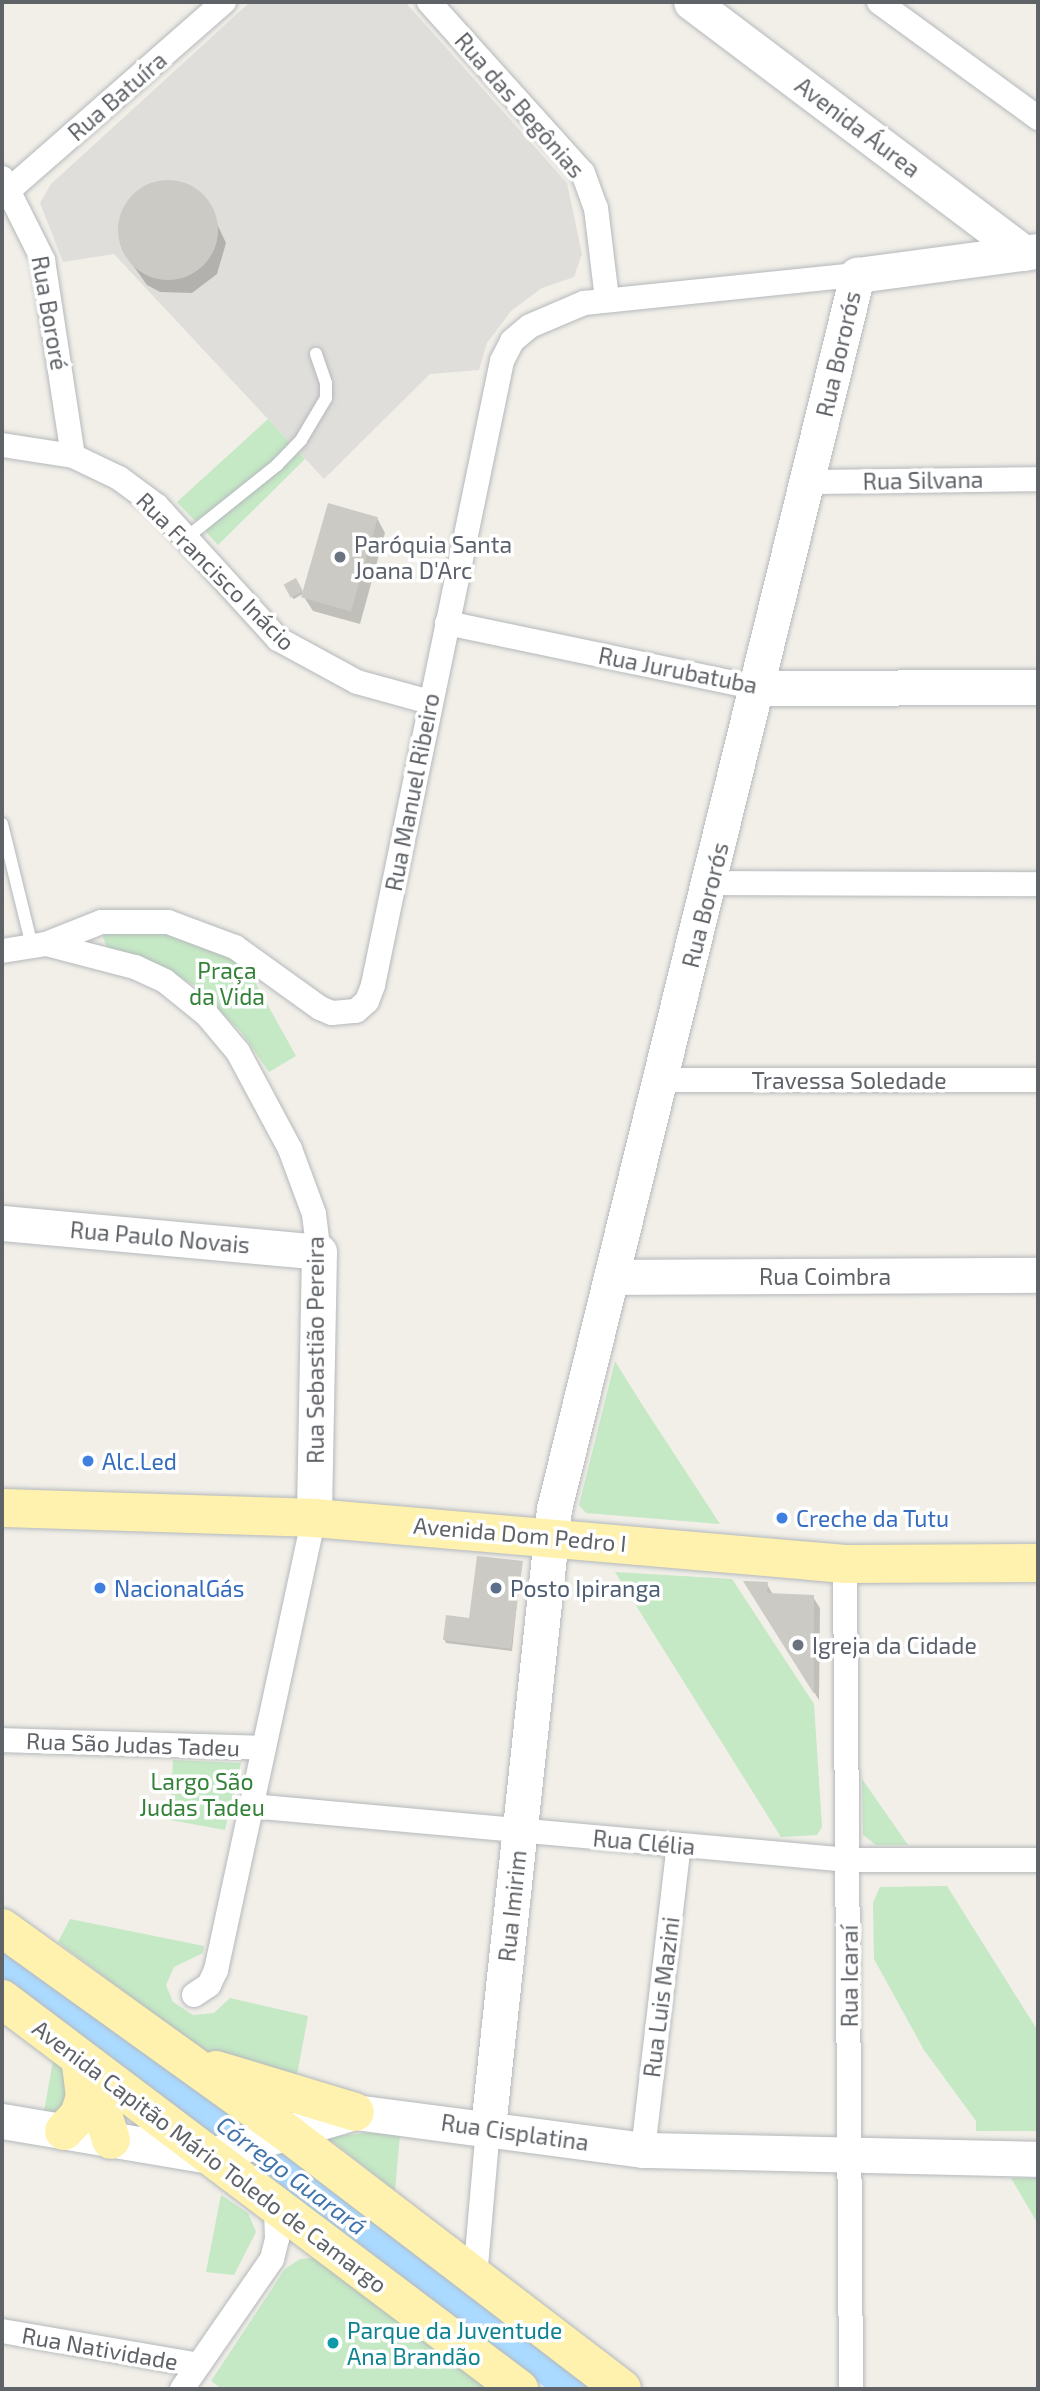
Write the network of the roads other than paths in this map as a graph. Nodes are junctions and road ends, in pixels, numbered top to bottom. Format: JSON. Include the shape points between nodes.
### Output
{"nodes":[{"id":1,"x":224,"y":2,"type":"edge"},
{"id":2,"x":429,"y":2,"type":"edge"},
{"id":3,"x":691,"y":2,"type":"edge"},
{"id":4,"x":879,"y":2,"type":"edge"},
{"id":5,"x":1038,"y":118,"type":"edge"},
{"id":6,"x":6,"y":184,"type":"edge"},
{"id":7,"x":1031,"y":252,"type":"edge"},
{"id":8,"x":857,"y":275,"type":"junction"},
{"id":9,"x":607,"y":299,"type":"junction"},
{"id":10,"x":316,"y":354,"type":"dead end"},
{"id":11,"x":2,"y":445,"type":"edge"},
{"id":12,"x":73,"y":456,"type":"junction"},
{"id":13,"x":1038,"y":479,"type":"edge"},
{"id":14,"x":808,"y":482,"type":"junction"},
{"id":15,"x":186,"y":538,"type":"junction"},
{"id":16,"x":447,"y":623,"type":"junction"},
{"id":17,"x":1038,"y":687,"type":"edge"},
{"id":18,"x":759,"y":688,"type":"junction"},
{"id":19,"x":430,"y":702,"type":"junction"},
{"id":20,"x":2,"y":824,"type":"edge"},
{"id":21,"x":710,"y":883,"type":"junction"},
{"id":22,"x":1038,"y":884,"type":"edge"},
{"id":23,"x":39,"y":945,"type":"junction"},
{"id":24,"x":2,"y":951,"type":"edge"},
{"id":25,"x":661,"y":1080,"type":"junction"},
{"id":26,"x":1038,"y":1080,"type":"edge"},
{"id":27,"x":2,"y":1223,"type":"edge"},
{"id":28,"x":319,"y":1252,"type":"junction"},
{"id":29,"x":1038,"y":1275,"type":"edge"},
{"id":30,"x":611,"y":1277,"type":"junction"},
{"id":31,"x":2,"y":1508,"type":"edge"},
{"id":32,"x":314,"y":1518,"type":"junction"},
{"id":33,"x":551,"y":1535,"type":"junction"},
{"id":34,"x":1038,"y":1563,"type":"edge"},
{"id":35,"x":845,"y":1564,"type":"junction"},
{"id":36,"x":2,"y":1740,"type":"edge"},
{"id":37,"x":264,"y":1748,"type":"junction"},
{"id":38,"x":251,"y":1806,"type":"junction"},
{"id":39,"x":520,"y":1831,"type":"junction"},
{"id":40,"x":679,"y":1845,"type":"junction"},
{"id":41,"x":849,"y":1860,"type":"junction"},
{"id":42,"x":1038,"y":1860,"type":"edge"},
{"id":43,"x":2,"y":1928,"type":"edge"},
{"id":44,"x":194,"y":1995,"type":"dead end"},
{"id":45,"x":2,"y":1999,"type":"edge"},
{"id":46,"x":179,"y":2059,"type":"junction"},
{"id":47,"x":83,"y":2062,"type":"junction"},
{"id":48,"x":355,"y":2112,"type":"junction"},
{"id":49,"x":2,"y":2121,"type":"edge"},
{"id":50,"x":488,"y":2127,"type":"junction"},
{"id":51,"x":64,"y":2132,"type":"junction"},
{"id":52,"x":111,"y":2140,"type":"junction"},
{"id":53,"x":245,"y":2145,"type":"junction"},
{"id":54,"x":643,"y":2150,"type":"junction"},
{"id":55,"x":850,"y":2156,"type":"junction"},
{"id":56,"x":1038,"y":2159,"type":"edge"},
{"id":57,"x":276,"y":2207,"type":"junction"},
{"id":58,"x":321,"y":2239,"type":"junction"},
{"id":59,"x":272,"y":2259,"type":"junction"},
{"id":60,"x":475,"y":2277,"type":"junction"},
{"id":61,"x":2,"y":2331,"type":"edge"},
{"id":62,"x":198,"y":2365,"type":"junction"},
{"id":63,"x":182,"y":2389,"type":"edge"},
{"id":64,"x":519,"y":2389,"type":"edge"},
{"id":65,"x":622,"y":2389,"type":"edge"},
{"id":66,"x":851,"y":2389,"type":"edge"}],
"edges":[{"from":1,"to":6,"type":"street","name":"Rua Batuíra"},
{"from":2,"to":9,"type":"street","name":"Rua das Begônias","via":[[583,173],[596,208]]},
{"from":3,"to":7,"type":"street","name":"Avenida Áurea"},
{"from":4,"to":5,"type":"street"},
{"from":6,"to":12,"type":"street","name":"Rua Bororé","via":[[43,260]]},
{"from":7,"to":8,"type":"street"},
{"from":8,"to":9,"type":"street","name":"Rua Manuel Ribeiro"},
{"from":8,"to":14,"type":"street","name":"Rua Bororós"},
{"from":9,"to":16,"type":"street","name":"Rua Manuel Ribeiro","via":[[584,303],[530,326],[512,341],[502,361]]},
{"from":10,"to":15,"type":"lane","via":[[326,398],[301,440]]},
{"from":11,"to":12,"type":"street","name":"Rua Francisco Inácio"},
{"from":12,"to":15,"type":"street","name":"Rua Francisco Inácio","via":[[134,489]]},
{"from":13,"to":14,"type":"street","name":"Rua Silvana"},
{"from":14,"to":18,"type":"street","name":"Rua Bororós"},
{"from":15,"to":19,"type":"street","name":"Rua Francisco Inácio","via":[[254,615],[302,656],[356,682]]},
{"from":16,"to":18,"type":"street","name":"Rua Jurubatuba"},
{"from":16,"to":19,"type":"street","name":"Rua Manuel Ribeiro"},
{"from":17,"to":18,"type":"street","name":"Rua Jurubatuba"},
{"from":18,"to":21,"type":"street","name":"Rua Bororós"},
{"from":19,"to":23,"type":"street","name":"Rua Manuel Ribeiro","via":[[373,985],[367,1001],[356,1011],[332,1013],[320,1008],[235,947],[169,922],[101,922]]},
{"from":20,"to":23,"type":"lane"},
{"from":21,"to":22,"type":"street"},
{"from":21,"to":25,"type":"street","name":"Rua Bororós"},
{"from":23,"to":24,"type":"street","name":"Rua Sebastião Pereira"},
{"from":23,"to":28,"type":"street","name":"Rua Sebastião Pereira","via":[[155,976],[223,1032],[295,1160],[314,1214]]},
{"from":25,"to":26,"type":"street","name":"Travessa Soledade"},
{"from":25,"to":30,"type":"street","name":"Rua Bororós"},
{"from":27,"to":28,"type":"street","name":"Rua Paulo Novais"},
{"from":28,"to":32,"type":"street","name":"Rua Sebastião Pereira"},
{"from":29,"to":30,"type":"street","name":"Rua Coimbra"},
{"from":30,"to":33,"type":"street","name":"Rua Bororós"},
{"from":31,"to":32,"type":"main road","name":"Avenida Dom Pedro I"},
{"from":32,"to":33,"type":"main road","name":"Avenida Dom Pedro I"},
{"from":32,"to":37,"type":"street"},
{"from":33,"to":35,"type":"main road","name":"Avenida Dom Pedro I"},
{"from":33,"to":39,"type":"street","name":"Rua Imirim"},
{"from":34,"to":35,"type":"main road","name":"Avenida Dom Pedro I"},
{"from":35,"to":41,"type":"street","name":"Rua Icaraí"},
{"from":36,"to":37,"type":"street","name":"Rua São Judas Tadeu"},
{"from":37,"to":38,"type":"street"},
{"from":38,"to":39,"type":"street","name":"Rua Clélia"},
{"from":38,"to":44,"type":"street","via":[[216,1970],[209,1985]]},
{"from":39,"to":40,"type":"street","name":"Rua Clélia"},
{"from":39,"to":50,"type":"street","name":"Rua Imirim"},
{"from":40,"to":41,"type":"street","name":"Rua Clélia"},
{"from":40,"to":54,"type":"street","name":"Rua Luis Mazini"},
{"from":41,"to":42,"type":"street","name":"Rua Clélia"},
{"from":41,"to":55,"type":"street","name":"Rua Icaraí"},
{"from":43,"to":46,"type":"main road","name":"Avenida Capitão Mário Toledo de Camargo"},
{"from":45,"to":47,"type":"main road","name":"Avenida Capitão Mário Toledo de Camargo"},
{"from":46,"to":48,"type":"main road"},
{"from":46,"to":53,"type":"main road","name":"Avenida Capitão Mário Toledo de Camargo"},
{"from":47,"to":51,"type":"main road","via":[[85,2097],[79,2115]]},
{"from":47,"to":52,"type":"main road"},
{"from":47,"to":53,"type":"main road","name":"Avenida Capitão Mário Toledo de Camargo"},
{"from":48,"to":50,"type":"street","name":"Rua Cisplatina"},
{"from":48,"to":53,"type":"street","name":"Rua Cisplatina"},
{"from":49,"to":51,"type":"street","name":"Rua Cisplatina"},
{"from":50,"to":54,"type":"street","name":"Rua Cisplatina"},
{"from":50,"to":60,"type":"street","name":"Rua Imirim"},
{"from":51,"to":52,"type":"street","name":"Rua Cisplatina"},
{"from":52,"to":53,"type":"street","name":"Rua Cisplatina"},
{"from":53,"to":57,"type":"main road","name":"Avenida Capitão Mário Toledo de Camargo"},
{"from":53,"to":60,"type":"main road","name":"Avenida Capitão Mário Toledo de Camargo"},
{"from":54,"to":55,"type":"street","name":"Rua Cisplatina"},
{"from":55,"to":56,"type":"street","name":"Rua Cisplatina"},
{"from":55,"to":66,"type":"street","name":"Rua Icaraí"},
{"from":57,"to":58,"type":"main road","name":"Avenida Capitão Mário Toledo de Camargo"},
{"from":57,"to":59,"type":"street"},
{"from":58,"to":59,"type":"street"},
{"from":58,"to":64,"type":"main road","name":"Avenida Capitão Mário Toledo de Camargo"},
{"from":59,"to":62,"type":"street"},
{"from":60,"to":65,"type":"main road","name":"Avenida Capitão Mário Toledo de Camargo"},
{"from":61,"to":62,"type":"street","name":"Rua Natividade"},
{"from":62,"to":63,"type":"street"}]}
